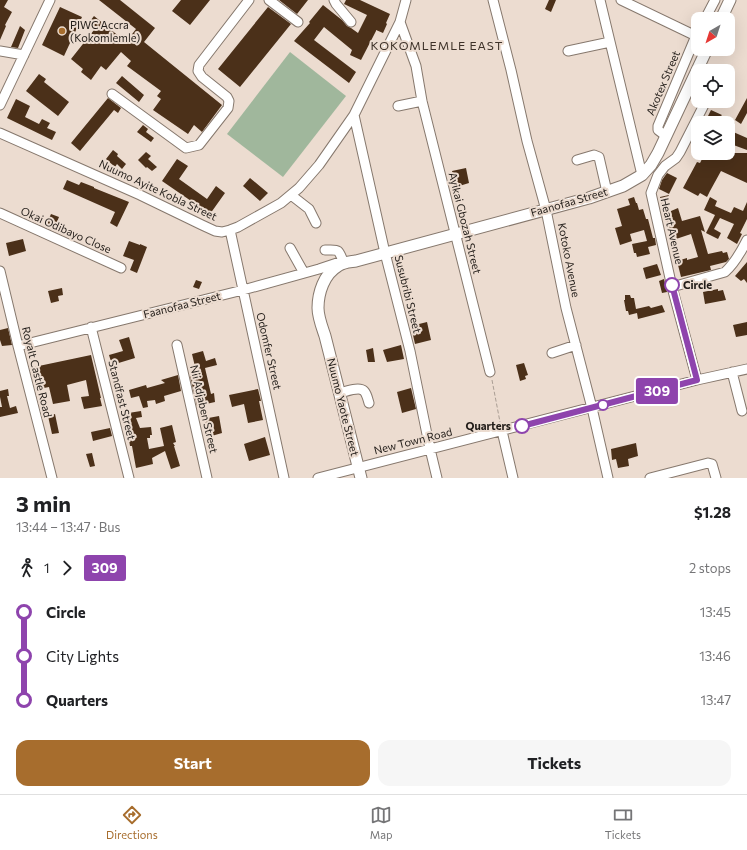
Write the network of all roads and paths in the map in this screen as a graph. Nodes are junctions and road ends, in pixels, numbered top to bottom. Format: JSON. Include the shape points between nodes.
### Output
{"nodes":[{"id":1,"x":50,"y":0,"type":"edge"},
{"id":2,"x":249,"y":0,"type":"edge"},
{"id":3,"x":269,"y":0,"type":"edge"},
{"id":4,"x":334,"y":0,"type":"edge"},
{"id":5,"x":406,"y":0,"type":"edge"},
{"id":6,"x":493,"y":0,"type":"edge"},
{"id":7,"x":600,"y":0,"type":"edge"},
{"id":8,"x":621,"y":0,"type":"edge"},
{"id":9,"x":715,"y":0,"type":"edge"},
{"id":10,"x":730,"y":0,"type":"edge"},
{"id":11,"x":709,"y":12,"type":"edge"},
{"id":12,"x":724,"y":12,"type":"edge"},
{"id":13,"x":298,"y":22,"type":"dead end"},
{"id":14,"x":351,"y":22,"type":"dead end"},
{"id":15,"x":400,"y":22,"type":"junction"},
{"id":16,"x":691,"y":31,"type":"edge"},
{"id":17,"x":610,"y":42,"type":"junction"},
{"id":18,"x":691,"y":48,"type":"edge"},
{"id":19,"x":0,"y":51,"type":"edge"},
{"id":20,"x":568,"y":51,"type":"dead end"},
{"id":21,"x":24,"y":55,"type":"junction"},
{"id":22,"x":704,"y":56,"type":"edge"},
{"id":23,"x":112,"y":94,"type":"dead end"},
{"id":24,"x":422,"y":101,"type":"junction"},
{"id":25,"x":0,"y":105,"type":"edge"},
{"id":26,"x":398,"y":106,"type":"dead end"},
{"id":27,"x":702,"y":108,"type":"edge"},
{"id":28,"x":354,"y":115,"type":"junction"},
{"id":29,"x":0,"y":133,"type":"edge"},
{"id":30,"x":666,"y":136,"type":"junction"},
{"id":31,"x":577,"y":160,"type":"dead end"},
{"id":32,"x":642,"y":175,"type":"junction"},
{"id":33,"x":607,"y":192,"type":"junction"},
{"id":34,"x":291,"y":195,"type":"junction"},
{"id":35,"x":546,"y":210,"type":"junction"},
{"id":36,"x":0,"y":213,"type":"edge"},
{"id":37,"x":316,"y":223,"type":"dead end"},
{"id":38,"x":230,"y":230,"type":"junction"},
{"id":39,"x":455,"y":234,"type":"junction"},
{"id":40,"x":747,"y":240,"type":"edge"},
{"id":41,"x":290,"y":248,"type":"dead end"},
{"id":42,"x":325,"y":250,"type":"dead end"},
{"id":43,"x":385,"y":253,"type":"junction"},
{"id":44,"x":348,"y":262,"type":"junction"},
{"id":45,"x":121,"y":268,"type":"dead end"},
{"id":46,"x":0,"y":271,"type":"edge"},
{"id":47,"x":304,"y":273,"type":"junction"},
{"id":48,"x":672,"y":287,"type":"junction"},
{"id":49,"x":243,"y":290,"type":"junction"},
{"id":50,"x":91,"y":327,"type":"junction"},
{"id":51,"x":177,"y":345,"type":"dead end"},
{"id":52,"x":576,"y":345,"type":"junction"},
{"id":53,"x":18,"y":346,"type":"junction"},
{"id":54,"x":552,"y":353,"type":"dead end"},
{"id":55,"x":747,"y":369,"type":"edge"},
{"id":56,"x":490,"y":372,"type":"joint"},
{"id":57,"x":732,"y":372,"type":"junction"},
{"id":58,"x":697,"y":380,"type":"junction"},
{"id":59,"x":338,"y":393,"type":"junction"},
{"id":60,"x":369,"y":403,"type":"dead end"},
{"id":61,"x":592,"y":408,"type":"junction"},
{"id":62,"x":742,"y":411,"type":"dead end"},
{"id":63,"x":502,"y":431,"type":"junction"},
{"id":64,"x":430,"y":449,"type":"junction"},
{"id":65,"x":360,"y":473,"type":"edge"},
{"id":66,"x":52,"y":478,"type":"edge"},
{"id":67,"x":129,"y":478,"type":"edge"},
{"id":68,"x":207,"y":478,"type":"edge"},
{"id":69,"x":284,"y":478,"type":"edge"},
{"id":70,"x":318,"y":478,"type":"edge"},
{"id":71,"x":437,"y":478,"type":"edge"},
{"id":72,"x":513,"y":478,"type":"edge"},
{"id":73,"x":608,"y":478,"type":"edge"},
{"id":74,"x":650,"y":478,"type":"edge"},
{"id":75,"x":716,"y":478,"type":"edge"}],
"edges":[{"from":1,"to":21,"type":"street"},
{"from":2,"to":23,"type":"street","via":[[199,65],[198,71],[202,77],[229,101],[228,108],[199,145],[186,148]]},
{"from":3,"to":13,"type":"street"},
{"from":4,"to":14,"type":"street"},
{"from":5,"to":15,"type":"street"},
{"from":6,"to":35,"type":"street","name":"Kotoko Avenue"},
{"from":7,"to":17,"type":"street"},
{"from":8,"to":16,"type":"street","name":"Akotex Street"},
{"from":9,"to":11,"type":"street"},
{"from":10,"to":12,"type":"main road"},
{"from":15,"to":24,"type":"street","name":"Ayikai Gbozah Street","via":[[416,66]]},
{"from":15,"to":28,"type":"street"},
{"from":17,"to":20,"type":"street"},
{"from":17,"to":32,"type":"street"},
{"from":18,"to":30,"type":"street","name":"Akotex Street","via":[[658,126],[658,130]]},
{"from":19,"to":21,"type":"street"},
{"from":21,"to":25,"type":"street"},
{"from":22,"to":30,"type":"main road","name":"Faanofaa Street"},
{"from":24,"to":26,"type":"street"},
{"from":24,"to":39,"type":"street","name":"Ayikai Gbozah Street"},
{"from":27,"to":48,"type":"street","name":"Heart Avenue","via":[[680,152],[658,175],[651,193]]},
{"from":28,"to":34,"type":"street","via":[[319,165]]},
{"from":28,"to":43,"type":"street","name":"Susubribi Street"},
{"from":29,"to":38,"type":"street","name":"Nuumo Ayite Kobla Street","via":[[133,191],[202,225],[222,232]]},
{"from":30,"to":32,"type":"main road","name":"Faanofaa Street","via":[[651,165]]},
{"from":31,"to":33,"type":"street","via":[[594,155],[599,158]]},
{"from":32,"to":33,"type":"main road","name":"Faanofaa Street"},
{"from":33,"to":35,"type":"main road","name":"Faanofaa Street"},
{"from":34,"to":37,"type":"street","via":[[309,209]]},
{"from":34,"to":38,"type":"street"},
{"from":35,"to":39,"type":"main road","name":"Faanofaa Street"},
{"from":35,"to":52,"type":"street","name":"Kotoko Avenue"},
{"from":36,"to":45,"type":"street","name":"Okai Odibayo Close"},
{"from":38,"to":49,"type":"street","name":"Odomfer Street"},
{"from":39,"to":43,"type":"main road","name":"Faanofaa Street"},
{"from":39,"to":56,"type":"street","name":"Ayikai Gbozah Street"},
{"from":40,"to":48,"type":"street","via":[[738,258],[725,272]]},
{"from":41,"to":47,"type":"street"},
{"from":42,"to":44,"type":"street","via":[[337,250]]},
{"from":43,"to":44,"type":"main road","name":"Faanofaa Street"},
{"from":43,"to":64,"type":"street","name":"Susubribi Street","via":[[410,350]]},
{"from":44,"to":47,"type":"street","name":"Faanofaa Street"},
{"from":44,"to":59,"type":"main road","name":"Nuumo Yaote Street","via":[[331,281],[324,306],[325,336]]},
{"from":46,"to":53,"type":"street","name":"Royalt Castle Road"},
{"from":47,"to":49,"type":"street","name":"Faanofaa Street"},
{"from":48,"to":58,"type":"street","name":"Heart Avenue"},
{"from":49,"to":50,"type":"street","name":"Faanofaa Street"},
{"from":49,"to":69,"type":"street","name":"Odomfer Street"},
{"from":50,"to":53,"type":"street","name":"Faanofaa Street"},
{"from":50,"to":67,"type":"street","name":"Standfast Street"},
{"from":51,"to":68,"type":"street","name":"Nii Adjaben Street"},
{"from":52,"to":54,"type":"street"},
{"from":52,"to":61,"type":"street","name":"Kotoko Avenue"},
{"from":53,"to":66,"type":"street","name":"Royalt Castle Road"},
{"from":55,"to":57,"type":"street","name":"New Town Road"},
{"from":56,"to":63,"type":"path"},
{"from":57,"to":58,"type":"street","name":"New Town Road"},
{"from":57,"to":62,"type":"street"},
{"from":58,"to":61,"type":"street","name":"New Town Road"},
{"from":59,"to":60,"type":"street","via":[[362,389],[366,392]]},
{"from":59,"to":65,"type":"main road","name":"Nuumo Yaote Street"},
{"from":61,"to":63,"type":"street","name":"New Town Road"},
{"from":61,"to":73,"type":"street","name":"Kotoko Avenue"},
{"from":63,"to":64,"type":"street","name":"New Town Road"},
{"from":63,"to":72,"type":"street"},
{"from":64,"to":65,"type":"street","name":"New Town Road"},
{"from":64,"to":71,"type":"street","name":"Susubribi Street"},
{"from":65,"to":70,"type":"street","name":"New Town Road"},
{"from":74,"to":75,"type":"street","via":[[708,464],[712,464]]}]}
